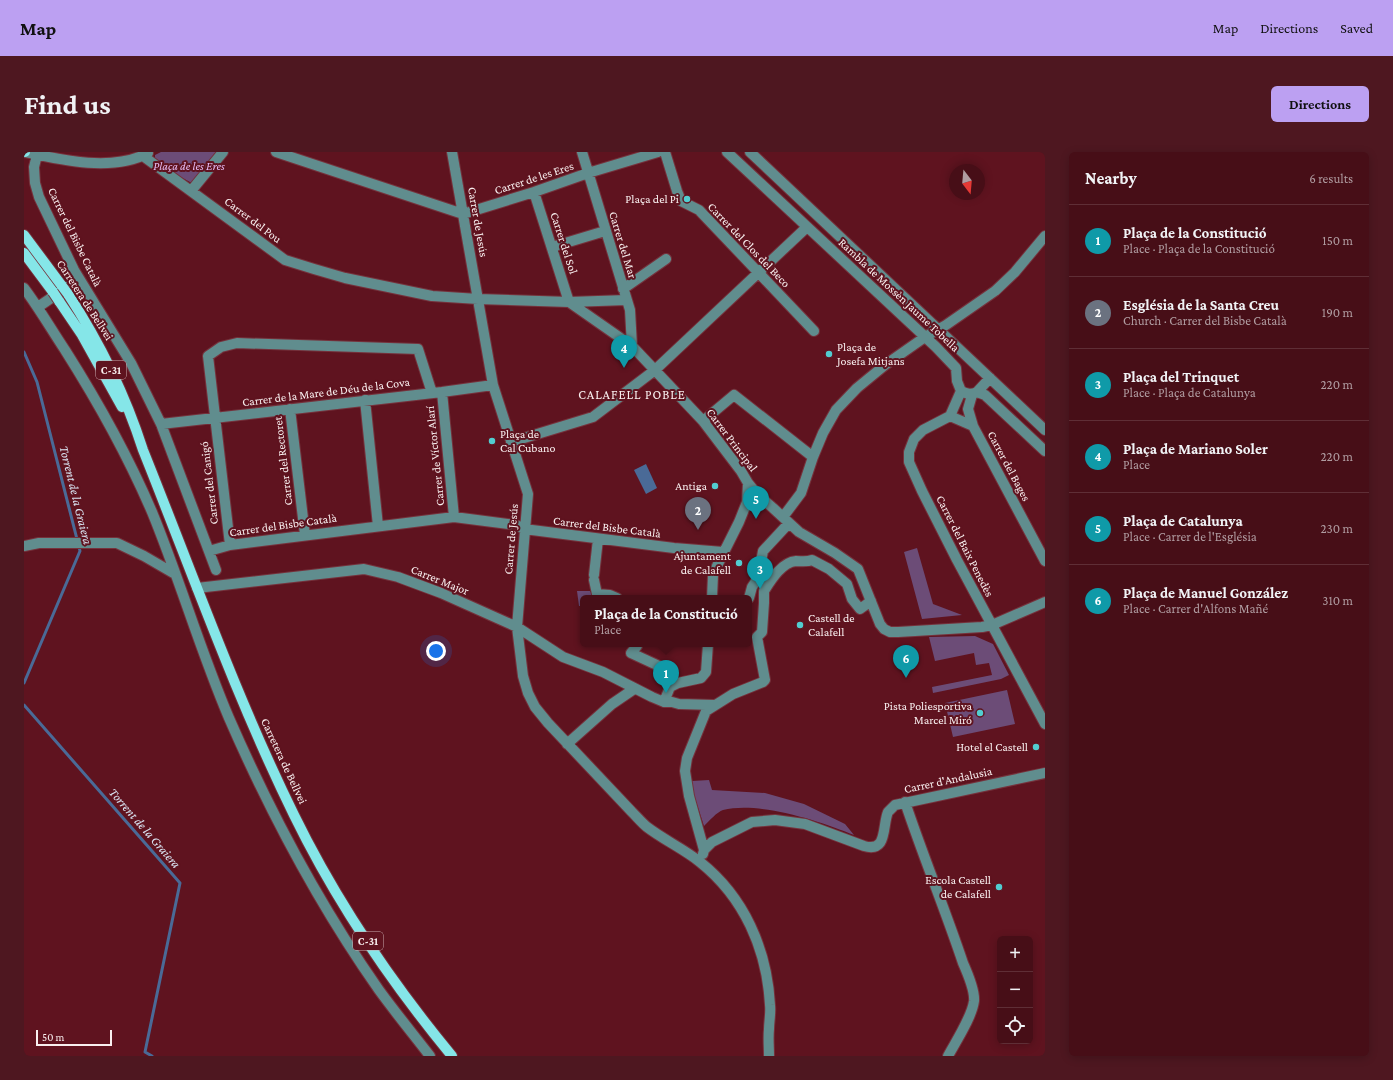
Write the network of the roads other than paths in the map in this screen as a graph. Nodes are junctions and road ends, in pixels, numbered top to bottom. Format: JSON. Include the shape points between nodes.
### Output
{"nodes":[{"id":1,"x":24,"y":152,"type":"edge"},
{"id":2,"x":224,"y":152,"type":"edge"},
{"id":3,"x":276,"y":152,"type":"edge"},
{"id":4,"x":452,"y":152,"type":"edge"},
{"id":5,"x":582,"y":152,"type":"edge"},
{"id":6,"x":658,"y":152,"type":"edge"},
{"id":7,"x":665,"y":152,"type":"edge"},
{"id":8,"x":727,"y":152,"type":"edge"},
{"id":9,"x":750,"y":152,"type":"edge"},
{"id":10,"x":146,"y":154,"type":"edge"},
{"id":11,"x":37,"y":155,"type":"junction"},
{"id":12,"x":588,"y":174,"type":"junction"},
{"id":13,"x":192,"y":191,"type":"junction"},
{"id":14,"x":534,"y":192,"type":"junction"},
{"id":15,"x":463,"y":214,"type":"junction"},
{"id":16,"x":24,"y":226,"type":"edge"},
{"id":17,"x":807,"y":227,"type":"junction"},
{"id":18,"x":605,"y":231,"type":"junction"},
{"id":19,"x":24,"y":235,"type":"edge"},
{"id":20,"x":1045,"y":236,"type":"edge"},
{"id":21,"x":24,"y":244,"type":"edge"},
{"id":22,"x":552,"y":247,"type":"junction"},
{"id":23,"x":24,"y":253,"type":"edge"},
{"id":24,"x":666,"y":259,"type":"dead end"},
{"id":25,"x":758,"y":273,"type":"junction"},
{"id":26,"x":56,"y":277,"type":"junction"},
{"id":27,"x":78,"y":279,"type":"junction"},
{"id":28,"x":24,"y":288,"type":"edge"},
{"id":29,"x":623,"y":289,"type":"junction"},
{"id":30,"x":60,"y":293,"type":"junction"},
{"id":31,"x":478,"y":299,"type":"junction"},
{"id":32,"x":627,"y":300,"type":"junction"},
{"id":33,"x":568,"y":302,"type":"junction"},
{"id":34,"x":38,"y":307,"type":"junction"},
{"id":35,"x":939,"y":329,"type":"junction"},
{"id":36,"x":814,"y":331,"type":"dead end"},
{"id":37,"x":925,"y":337,"type":"junction"},
{"id":38,"x":632,"y":346,"type":"junction"},
{"id":39,"x":655,"y":370,"type":"junction"},
{"id":40,"x":990,"y":378,"type":"junction"},
{"id":41,"x":493,"y":385,"type":"junction"},
{"id":42,"x":961,"y":391,"type":"junction"},
{"id":43,"x":437,"y":393,"type":"junction"},
{"id":44,"x":974,"y":394,"type":"junction"},
{"id":45,"x":364,"y":400,"type":"junction"},
{"id":46,"x":290,"y":409,"type":"junction"},
{"id":47,"x":950,"y":416,"type":"junction"},
{"id":48,"x":214,"y":419,"type":"junction"},
{"id":49,"x":703,"y":421,"type":"junction"},
{"id":50,"x":161,"y":424,"type":"junction"},
{"id":51,"x":973,"y":426,"type":"junction"},
{"id":52,"x":1045,"y":430,"type":"edge"},
{"id":53,"x":511,"y":442,"type":"junction"},
{"id":54,"x":143,"y":450,"type":"junction"},
{"id":55,"x":1045,"y":450,"type":"edge"},
{"id":56,"x":813,"y":457,"type":"junction"},
{"id":57,"x":748,"y":483,"type":"junction"},
{"id":58,"x":454,"y":517,"type":"junction"},
{"id":59,"x":786,"y":520,"type":"junction"},
{"id":60,"x":378,"y":526,"type":"junction"},
{"id":61,"x":524,"y":529,"type":"junction"},
{"id":62,"x":305,"y":535,"type":"junction"},
{"id":63,"x":598,"y":539,"type":"junction"},
{"id":64,"x":230,"y":544,"type":"junction"},
{"id":65,"x":24,"y":546,"type":"edge"},
{"id":66,"x":209,"y":551,"type":"junction"},
{"id":67,"x":723,"y":552,"type":"junction"},
{"id":68,"x":1045,"y":561,"type":"edge"},
{"id":69,"x":216,"y":570,"type":"dead end"},
{"id":70,"x":175,"y":574,"type":"junction"},
{"id":71,"x":752,"y":587,"type":"junction"},
{"id":72,"x":197,"y":588,"type":"junction"},
{"id":73,"x":764,"y":591,"type":"junction"},
{"id":74,"x":604,"y":595,"type":"edge"},
{"id":75,"x":712,"y":595,"type":"edge"},
{"id":76,"x":750,"y":595,"type":"edge"},
{"id":77,"x":871,"y":601,"type":"junction"},
{"id":78,"x":1045,"y":602,"type":"edge"},
{"id":79,"x":992,"y":625,"type":"junction"},
{"id":80,"x":516,"y":627,"type":"junction"},
{"id":81,"x":636,"y":647,"type":"edge"},
{"id":82,"x":708,"y":647,"type":"edge"},
{"id":83,"x":670,"y":687,"type":"junction"},
{"id":84,"x":634,"y":689,"type":"junction"},
{"id":85,"x":664,"y":702,"type":"junction"},
{"id":86,"x":715,"y":705,"type":"junction"},
{"id":87,"x":1045,"y":724,"type":"edge"},
{"id":88,"x":567,"y":744,"type":"junction"},
{"id":89,"x":1045,"y":773,"type":"edge"},
{"id":90,"x":905,"y":802,"type":"junction"},
{"id":91,"x":704,"y":850,"type":"junction"},
{"id":92,"x":700,"y":862,"type":"junction"},
{"id":93,"x":430,"y":1056,"type":"edge"},
{"id":94,"x":452,"y":1056,"type":"edge"},
{"id":95,"x":769,"y":1056,"type":"edge"},
{"id":96,"x":948,"y":1056,"type":"edge"}],
"edges":[{"from":1,"to":11,"type":"street","name":"Carrer del Pou"},
{"from":2,"to":13,"type":"street"},
{"from":3,"to":15,"type":"street"},
{"from":4,"to":15,"type":"street","name":"Carrer de Jesús"},
{"from":5,"to":12,"type":"street","name":"Carrer del Mar"},
{"from":6,"to":12,"type":"street","name":"Carrer de les Eres"},
{"from":7,"to":25,"type":"street","name":"Carrer del Clos del Beco","via":[[681,201],[699,210]]},
{"from":8,"to":17,"type":"street","name":"Rambla de Mossèn Jaume Tobella"},
{"from":9,"to":35,"type":"street","name":"Rambla de Mossèn Jaume Tobella"},
{"from":10,"to":11,"type":"street","name":"Carrer del Pou","via":[[103,163]]},
{"from":10,"to":13,"type":"street","name":"Carrer del Pou"},
{"from":11,"to":27,"type":"street","name":"Carrer del Bisbe Català","via":[[34,167],[39,197]]},
{"from":12,"to":14,"type":"street","name":"Carrer de les Eres"},
{"from":12,"to":18,"type":"street","name":"Carrer del Mar"},
{"from":13,"to":31,"type":"street","name":"Carrer del Pou","via":[[284,260],[387,288],[432,296]]},
{"from":14,"to":15,"type":"street","name":"Carrer de les Eres"},
{"from":14,"to":22,"type":"street","name":"Carrer del Sol"},
{"from":15,"to":31,"type":"street","name":"Carrer de Jesús"},
{"from":16,"to":26,"type":"main road","via":[[47,258]]},
{"from":17,"to":25,"type":"street"},
{"from":17,"to":37,"type":"street","name":"Rambla de Mossèn Jaume Tobella"},
{"from":18,"to":22,"type":"street"},
{"from":18,"to":29,"type":"street","name":"Carrer del Mar"},
{"from":19,"to":26,"type":"main road","name":"Carretera de Bellvei","number":"C-31"},
{"from":20,"to":35,"type":"street","via":[[995,292]]},
{"from":21,"to":30,"type":"main road"},
{"from":22,"to":33,"type":"street","name":"Carrer del Sol"},
{"from":23,"to":30,"type":"main road","name":"Carretera de Bellvei","number":"C-31"},
{"from":24,"to":29,"type":"street"},
{"from":25,"to":36,"type":"street","name":"Carrer del Clos del Beco"},
{"from":25,"to":39,"type":"street"},
{"from":26,"to":30,"type":"main road","name":"Carretera de Bellvei","number":"C-31"},
{"from":27,"to":34,"type":"street"},
{"from":27,"to":50,"type":"street","name":"Carrer del Bisbe Català","via":[[131,364]]},
{"from":28,"to":34,"type":"street"},
{"from":29,"to":32,"type":"street","name":"Carrer del Mar"},
{"from":30,"to":54,"type":"main road","name":"Carretera de Bellvei","number":"C-31"},
{"from":30,"to":54,"type":"main road","name":"Carretera de Bellvei","number":"C-31","via":[[86,322],[120,387]]},
{"from":31,"to":33,"type":"street","name":"Carrer del Pou"},
{"from":31,"to":41,"type":"street","name":"Carrer de Jesús"},
{"from":32,"to":33,"type":"street","name":"Carrer del Pou"},
{"from":32,"to":38,"type":"street","name":"Carrer del Mar"},
{"from":33,"to":38,"type":"street","name":"Carrer Principal"},
{"from":34,"to":70,"type":"street","via":[[83,379],[128,461],[152,512]]},
{"from":35,"to":37,"type":"street"},
{"from":35,"to":40,"type":"street","name":"Rambla de Mossèn Jaume Tobella"},
{"from":37,"to":42,"type":"street","name":"Rambla de Mossèn Jaume Tobella","via":[[956,368]]},
{"from":37,"to":56,"type":"street","via":[[885,365],[836,410]]},
{"from":38,"to":39,"type":"street","name":"Carrer Principal"},
{"from":39,"to":49,"type":"street","name":"Carrer Principal"},
{"from":39,"to":53,"type":"street","via":[[593,417]]},
{"from":40,"to":44,"type":"street"},
{"from":40,"to":52,"type":"street","name":"Rambla de Mossèn Jaume Tobella"},
{"from":41,"to":43,"type":"street","name":"Carrer de la Mare de Déu de la Cova"},
{"from":41,"to":53,"type":"street","name":"Carrer de Jesús"},
{"from":42,"to":44,"type":"street"},
{"from":42,"to":47,"type":"street"},
{"from":43,"to":45,"type":"street","name":"Carrer de la Mare de Déu de la Cova"},
{"from":43,"to":48,"type":"street","name":"Carrer de Víctor Alarí","via":[[418,349],[237,343],[221,347],[208,356]]},
{"from":43,"to":58,"type":"street","name":"Carrer de Víctor Alarí"},
{"from":44,"to":51,"type":"street","name":"Carrer del Bages","via":[[968,409]]},
{"from":44,"to":55,"type":"street","via":[[985,395]]},
{"from":45,"to":46,"type":"street","name":"Carrer de la Mare de Déu de la Cova"},
{"from":45,"to":60,"type":"street"},
{"from":46,"to":48,"type":"street","name":"Carrer de la Mare de Déu de la Cova"},
{"from":46,"to":62,"type":"street","name":"Carrer del Rectoret"},
{"from":47,"to":51,"type":"street","name":"Carrer del Bages"},
{"from":47,"to":79,"type":"street","name":"Carrer del Baix Penedès","via":[[923,430],[914,439],[909,452],[910,462],[925,497]]},
{"from":48,"to":50,"type":"street","name":"Carrer de la Mare de Déu de la Cova"},
{"from":48,"to":64,"type":"street","name":"Carrer del Canigó"},
{"from":49,"to":56,"type":"street","via":[[734,395]]},
{"from":49,"to":57,"type":"street","name":"Carrer Principal","via":[[742,471]]},
{"from":50,"to":66,"type":"street","name":"Carrer del Bisbe Català"},
{"from":51,"to":68,"type":"street","name":"Carrer del Bages"},
{"from":53,"to":61,"type":"street","name":"Carrer de Jesús","via":[[528,494]]},
{"from":54,"to":72,"type":"main road","name":"Carretera de Bellvei","number":"C-31"},
{"from":56,"to":59,"type":"street","via":[[801,493]]},
{"from":57,"to":59,"type":"street","name":"Carrer Principal"},
{"from":57,"to":67,"type":"street","via":[[747,502]]},
{"from":58,"to":60,"type":"street","name":"Carrer del Bisbe Català"},
{"from":58,"to":61,"type":"street","name":"Carrer del Bisbe Català","via":[[516,525]]},
{"from":59,"to":71,"type":"street","via":[[763,551],[758,578]]},
{"from":59,"to":77,"type":"street","name":"Carrer Principal","via":[[799,532],[858,569]]},
{"from":60,"to":62,"type":"street","name":"Carrer del Bisbe Català"},
{"from":61,"to":63,"type":"street","name":"Carrer del Bisbe Català"},
{"from":61,"to":80,"type":"street","name":"Carrer de Jesús"},
{"from":62,"to":64,"type":"street","name":"Carrer del Bisbe Català"},
{"from":63,"to":67,"type":"street","name":"Carrer del Bisbe Català"},
{"from":63,"to":74,"type":"street","via":[[594,577],[597,594]]},
{"from":64,"to":66,"type":"street","name":"Carrer del Bisbe Català"},
{"from":65,"to":70,"type":"street","via":[[39,543],[117,543]]},
{"from":66,"to":69,"type":"street"},
{"from":67,"to":75,"type":"street","via":[[713,575]]},
{"from":70,"to":93,"type":"street","via":[[228,717],[274,813],[330,914],[379,990]]},
{"from":71,"to":73,"type":"street"},
{"from":71,"to":76,"type":"street"},
{"from":72,"to":80,"type":"street","name":"Carrer Major","via":[[364,569],[398,577],[441,593]]},
{"from":72,"to":94,"type":"main road","name":"Carretera de Bellvei","number":"C-31","via":[[263,749],[316,856],[354,921],[401,990]]},
{"from":73,"to":77,"type":"street","via":[[776,573],[790,562],[812,560],[848,584],[852,599],[860,609]]},
{"from":73,"to":86,"type":"street","via":[[762,632],[758,637],[765,677],[763,682],[733,694]]},
{"from":77,"to":79,"type":"street","name":"Carrer Principal","via":[[884,630],[890,632],[982,628]]},
{"from":78,"to":79,"type":"street"},
{"from":79,"to":87,"type":"street","name":"Carrer del Baix Penedès"},
{"from":80,"to":84,"type":"street","name":"Carrer Major","via":[[562,656],[603,672]]},
{"from":80,"to":88,"type":"street","name":"Carrer de Jesús","via":[[528,693],[535,708]]},
{"from":81,"to":83,"type":"street","via":[[631,653],[659,666]]},
{"from":82,"to":83,"type":"street","via":[[706,672],[701,678]]},
{"from":83,"to":85,"type":"street"},
{"from":84,"to":85,"type":"street","name":"Carrer Major"},
{"from":84,"to":88,"type":"street","via":[[612,704]]},
{"from":85,"to":86,"type":"street","name":"Carrer Major"},
{"from":86,"to":91,"type":"street","via":[[706,711],[687,758],[685,771]]},
{"from":88,"to":92,"type":"street","name":"Carrer de Jesús","via":[[647,826]]},
{"from":89,"to":90,"type":"street","name":"Carrer d'Andalusia"},
{"from":90,"to":91,"type":"street","name":"Carrer d'Andalusia","via":[[895,805],[889,812],[882,839],[874,847],[864,846],[805,824],[775,820],[752,822],[712,842]]},
{"from":90,"to":96,"type":"street","via":[[956,940],[974,1000]]},
{"from":91,"to":92,"type":"street"},
{"from":92,"to":95,"type":"street","name":"Carrer de Jesús","via":[[716,875],[735,898],[753,930],[764,960],[769,985]]}]}
